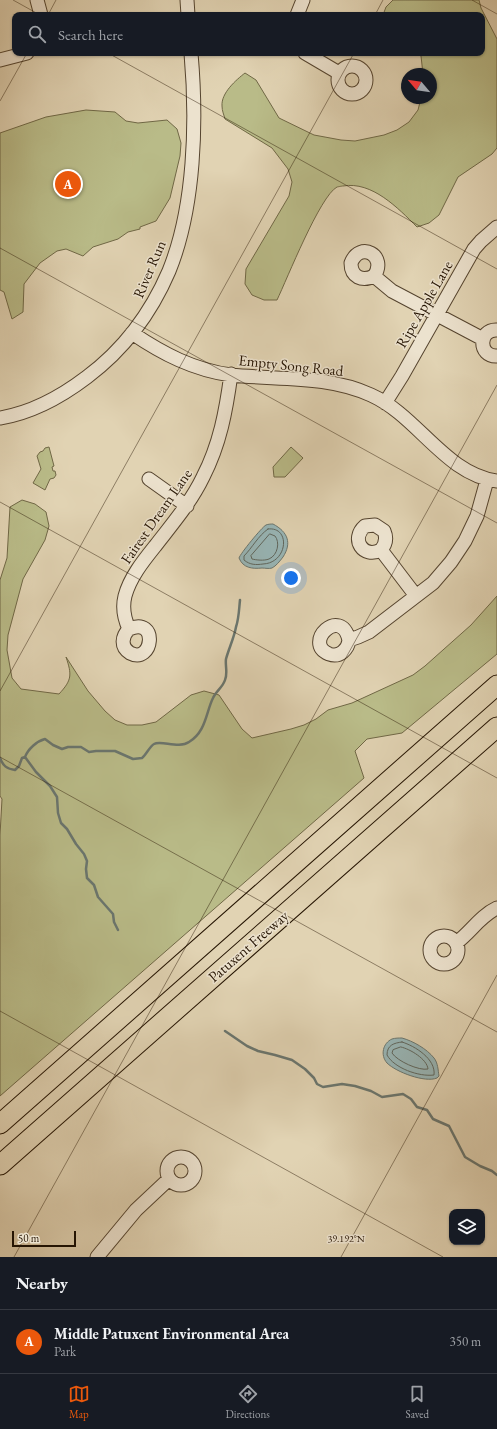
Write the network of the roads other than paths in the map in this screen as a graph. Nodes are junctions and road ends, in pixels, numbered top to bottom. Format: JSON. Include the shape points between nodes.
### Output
{"nodes":[{"id":1,"x":37,"y":0,"type":"edge"},
{"id":2,"x":186,"y":0,"type":"edge"},
{"id":3,"x":303,"y":0,"type":"edge"},
{"id":4,"x":40,"y":12,"type":"edge"},
{"id":5,"x":188,"y":12,"type":"edge"},
{"id":6,"x":298,"y":12,"type":"edge"},
{"id":7,"x":15,"y":56,"type":"edge"},
{"id":8,"x":191,"y":56,"type":"edge"},
{"id":9,"x":310,"y":56,"type":"edge"},
{"id":10,"x":0,"y":60,"type":"edge"},
{"id":11,"x":339,"y":73,"type":"dead end"},
{"id":12,"x":497,"y":227,"type":"edge"},
{"id":13,"x":374,"y":276,"type":"dead end"},
{"id":14,"x":437,"y":315,"type":"junction"},
{"id":15,"x":497,"y":330,"type":"edge"},
{"id":16,"x":132,"y":334,"type":"junction"},
{"id":17,"x":482,"y":339,"type":"junction"},
{"id":18,"x":497,"y":356,"type":"edge"},
{"id":19,"x":231,"y":374,"type":"junction"},
{"id":20,"x":385,"y":402,"type":"junction"},
{"id":21,"x":0,"y":418,"type":"edge"},
{"id":22,"x":148,"y":479,"type":"dead end"},
{"id":23,"x":492,"y":480,"type":"edge"},
{"id":24,"x":186,"y":506,"type":"junction"},
{"id":25,"x":381,"y":550,"type":"dead end"},
{"id":26,"x":416,"y":596,"type":"junction"},
{"id":27,"x":129,"y":629,"type":"dead end"},
{"id":28,"x":349,"y":640,"type":"dead end"},
{"id":29,"x":497,"y":685,"type":"edge"},
{"id":30,"x":497,"y":727,"type":"edge"},
{"id":31,"x":497,"y":908,"type":"edge"},
{"id":32,"x":456,"y":943,"type":"dead end"},
{"id":33,"x":0,"y":1124,"type":"edge"},
{"id":34,"x":0,"y":1165,"type":"edge"},
{"id":35,"x":169,"y":1179,"type":"dead end"},
{"id":36,"x":97,"y":1257,"type":"edge"}],
"edges":[{"from":1,"to":4,"type":"street"},
{"from":2,"to":5,"type":"street"},
{"from":3,"to":6,"type":"street"},
{"from":7,"to":10,"type":"street"},
{"from":8,"to":16,"type":"street","name":"River Run","via":[[194,86],[192,155],[183,219],[169,270]]},
{"from":9,"to":11,"type":"street"},
{"from":12,"to":14,"type":"street","name":"Ripe Apple Lane","via":[[474,249]]},
{"from":13,"to":14,"type":"street","via":[[392,291]]},
{"from":14,"to":17,"type":"street"},
{"from":14,"to":20,"type":"street","name":"Ripe Apple Lane"},
{"from":15,"to":17,"type":"street","via":[[490,331]]},
{"from":16,"to":19,"type":"street","name":"Empty Song Road","via":[[179,361]]},
{"from":16,"to":21,"type":"street","name":"River Run","via":[[113,355],[78,384],[23,412]]},
{"from":17,"to":18,"type":"street","via":[[482,346],[488,355]]},
{"from":19,"to":20,"type":"street","name":"Empty Song Road","via":[[328,382]]},
{"from":19,"to":24,"type":"street","name":"Fairest Dream Lane","via":[[217,444],[204,475]]},
{"from":20,"to":23,"type":"street","name":"Empty Song Road","via":[[458,465]]},
{"from":22,"to":24,"type":"street"},
{"from":23,"to":26,"type":"street","via":[[458,552],[434,583]]},
{"from":24,"to":27,"type":"street","name":"Fairest Dream Lane","via":[[137,570],[130,584],[123,605]]},
{"from":25,"to":26,"type":"street"},
{"from":26,"to":28,"type":"street","via":[[369,632]]},
{"from":29,"to":33,"type":"highway","name":"Patuxent Freeway"},
{"from":30,"to":34,"type":"highway","name":"Patuxent Freeway"},
{"from":31,"to":32,"type":"street"},
{"from":35,"to":36,"type":"street","via":[[136,1210]]}]}
